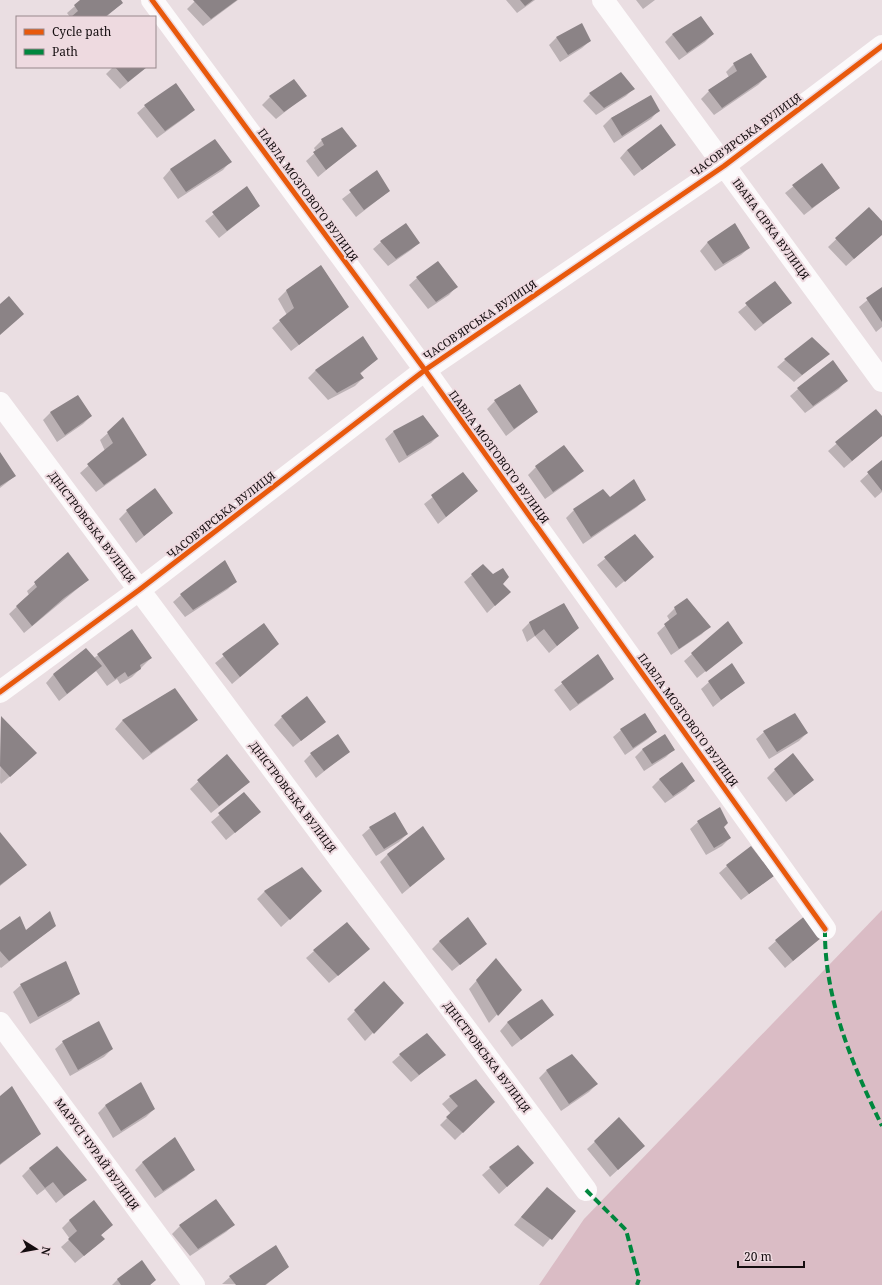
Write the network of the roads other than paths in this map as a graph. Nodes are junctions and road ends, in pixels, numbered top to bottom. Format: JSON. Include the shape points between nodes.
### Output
{"nodes":[{"id":1,"x":152,"y":0,"type":"edge"},
{"id":2,"x":603,"y":0,"type":"edge"},
{"id":3,"x":882,"y":46,"type":"edge"},
{"id":4,"x":724,"y":166,"type":"junction"},
{"id":5,"x":425,"y":370,"type":"junction"},
{"id":6,"x":882,"y":381,"type":"edge"},
{"id":7,"x":0,"y":403,"type":"edge"},
{"id":8,"x":139,"y":590,"type":"junction"},
{"id":9,"x":0,"y":692,"type":"edge"},
{"id":10,"x":825,"y":929,"type":"dead end"},
{"id":11,"x":0,"y":1023,"type":"edge"},
{"id":12,"x":586,"y":1190,"type":"dead end"},
{"id":13,"x":194,"y":1285,"type":"edge"}],
"edges":[{"from":1,"to":5,"type":"street","name":"ПАВЛА МОЗГОВОГО ВУЛИЦЯ"},
{"from":2,"to":4,"type":"street","name":"ІВАНА СІРКА ВУЛИЦЯ"},
{"from":3,"to":4,"type":"street","name":"ЧАСОВ'ЯРСЬКА ВУЛИЦЯ"},
{"from":4,"to":5,"type":"street","name":"ЧАСОВ'ЯРСЬКА ВУЛИЦЯ"},
{"from":4,"to":6,"type":"street","name":"ІВАНА СІРКА ВУЛИЦЯ"},
{"from":5,"to":8,"type":"street","name":"ЧАСОВ'ЯРСЬКА ВУЛИЦЯ"},
{"from":5,"to":10,"type":"street","name":"ПАВЛА МОЗГОВОГО ВУЛИЦЯ"},
{"from":7,"to":8,"type":"street","name":"ДНІСТРОВСЬКА ВУЛИЦЯ"},
{"from":8,"to":9,"type":"street","name":"ЧАСОВ'ЯРСЬКА ВУЛИЦЯ"},
{"from":8,"to":12,"type":"street","name":"ДНІСТРОВСЬКА ВУЛИЦЯ"},
{"from":11,"to":13,"type":"street","name":"МАРУСІ ЧУРАЙ ВУЛИЦЯ"}]}
